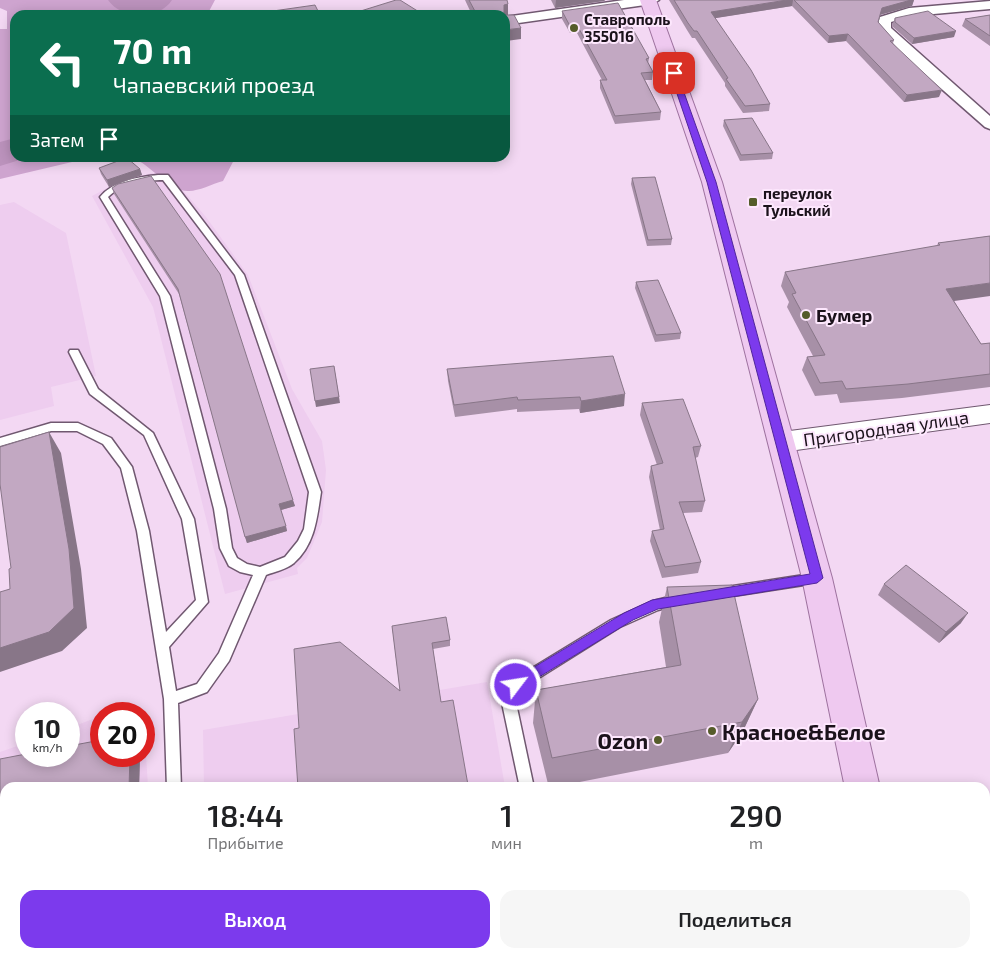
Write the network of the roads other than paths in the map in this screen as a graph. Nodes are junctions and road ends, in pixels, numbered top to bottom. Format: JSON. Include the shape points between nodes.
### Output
{"nodes":[{"id":1,"x":650,"y":0,"type":"edge"},
{"id":2,"x":983,"y":6,"type":"edge"},
{"id":3,"x":510,"y":20,"type":"edge"},
{"id":4,"x":990,"y":124,"type":"edge"},
{"id":5,"x":74,"y":352,"type":"dead end"},
{"id":6,"x":990,"y":414,"type":"edge"},
{"id":7,"x":0,"y":442,"type":"edge"},
{"id":8,"x":782,"y":442,"type":"junction"},
{"id":9,"x":261,"y":572,"type":"junction"},
{"id":10,"x":817,"y":578,"type":"junction"},
{"id":11,"x":711,"y":594,"type":"edge"},
{"id":12,"x":693,"y":597,"type":"edge"},
{"id":13,"x":162,"y":645,"type":"junction"},
{"id":14,"x":171,"y":699,"type":"junction"},
{"id":15,"x":174,"y":782,"type":"edge"},
{"id":16,"x":526,"y":782,"type":"edge"},
{"id":17,"x":862,"y":782,"type":"edge"}],
"edges":[{"from":1,"to":3,"type":"street"},
{"from":1,"to":8,"type":"main road","via":[[712,182]]},
{"from":2,"to":4,"type":"street","via":[[909,12],[885,20],[884,28]]},
{"from":5,"to":13,"type":"lane","via":[[94,390],[148,433],[188,519],[202,602]]},
{"from":6,"to":8,"type":"street","name":"Пригородная улица"},
{"from":7,"to":13,"type":"lane","via":[[51,427],[78,427],[107,441],[126,466],[143,532]]},
{"from":8,"to":10,"type":"main road"},
{"from":9,"to":9,"type":"lane","via":[[289,560],[302,544],[310,529],[314,492],[239,275],[164,177],[153,176],[108,190],[104,198],[165,296],[220,508],[226,548],[233,562]]},
{"from":9,"to":14,"type":"lane","via":[[224,657],[202,688]]},
{"from":10,"to":11,"type":"lane"},
{"from":10,"to":17,"type":"main road"},
{"from":12,"to":16,"type":"lane","via":[[656,604],[629,617],[516,685],[509,703]]},
{"from":13,"to":14,"type":"lane"},
{"from":14,"to":15,"type":"lane"}]}
